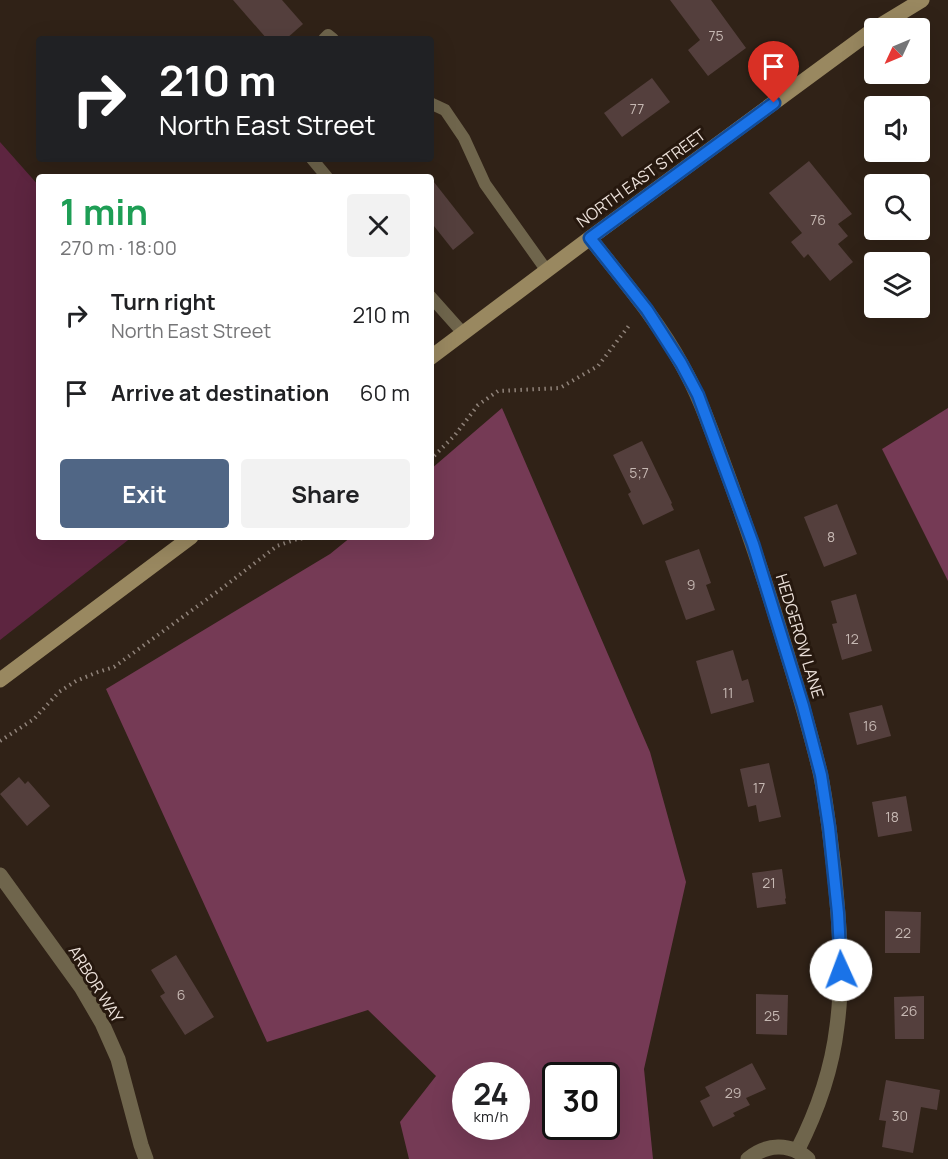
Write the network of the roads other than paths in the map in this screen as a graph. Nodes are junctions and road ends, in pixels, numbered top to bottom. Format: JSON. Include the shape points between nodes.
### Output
{"nodes":[{"id":1,"x":922,"y":0,"type":"edge"},
{"id":2,"x":893,"y":18,"type":"edge"},
{"id":3,"x":864,"y":37,"type":"edge"},
{"id":4,"x":434,"y":105,"type":"edge"},
{"id":5,"x":314,"y":162,"type":"edge"},
{"id":6,"x":324,"y":174,"type":"edge"},
{"id":7,"x":590,"y":238,"type":"junction"},
{"id":8,"x":547,"y":271,"type":"junction"},
{"id":9,"x":434,"y":300,"type":"edge"},
{"id":10,"x":463,"y":333,"type":"junction"},
{"id":11,"x":434,"y":355,"type":"edge"},
{"id":12,"x":187,"y":540,"type":"edge"},
{"id":13,"x":0,"y":680,"type":"edge"},
{"id":14,"x":0,"y":875,"type":"edge"},
{"id":15,"x":803,"y":1155,"type":"edge"},
{"id":16,"x":146,"y":1159,"type":"edge"},
{"id":17,"x":748,"y":1159,"type":"edge"}],
"edges":[{"from":1,"to":2,"type":"main road","name":"NORTH EAST STREET"},
{"from":3,"to":7,"type":"main road","name":"NORTH EAST STREET"},
{"from":4,"to":8,"type":"lane","via":[[445,110],[464,138],[485,184]]},
{"from":5,"to":6,"type":"lane"},
{"from":7,"to":8,"type":"main road","name":"NORTH EAST STREET"},
{"from":7,"to":15,"type":"street","name":"HEDGEROW LANE","via":[[647,310],[698,395],[753,544],[821,775],[838,913],[840,981],[837,1026]]},
{"from":8,"to":10,"type":"main road","name":"NORTH EAST STREET"},
{"from":9,"to":10,"type":"lane"},
{"from":10,"to":11,"type":"main road","name":"NORTH EAST STREET"},
{"from":12,"to":13,"type":"main road"},
{"from":14,"to":16,"type":"street","name":"ARBOR WAY","via":[[81,987],[102,1023],[118,1059]]},
{"from":15,"to":17,"type":"street","name":"HEDGEROW LANE","via":[[772,1147]]}]}
